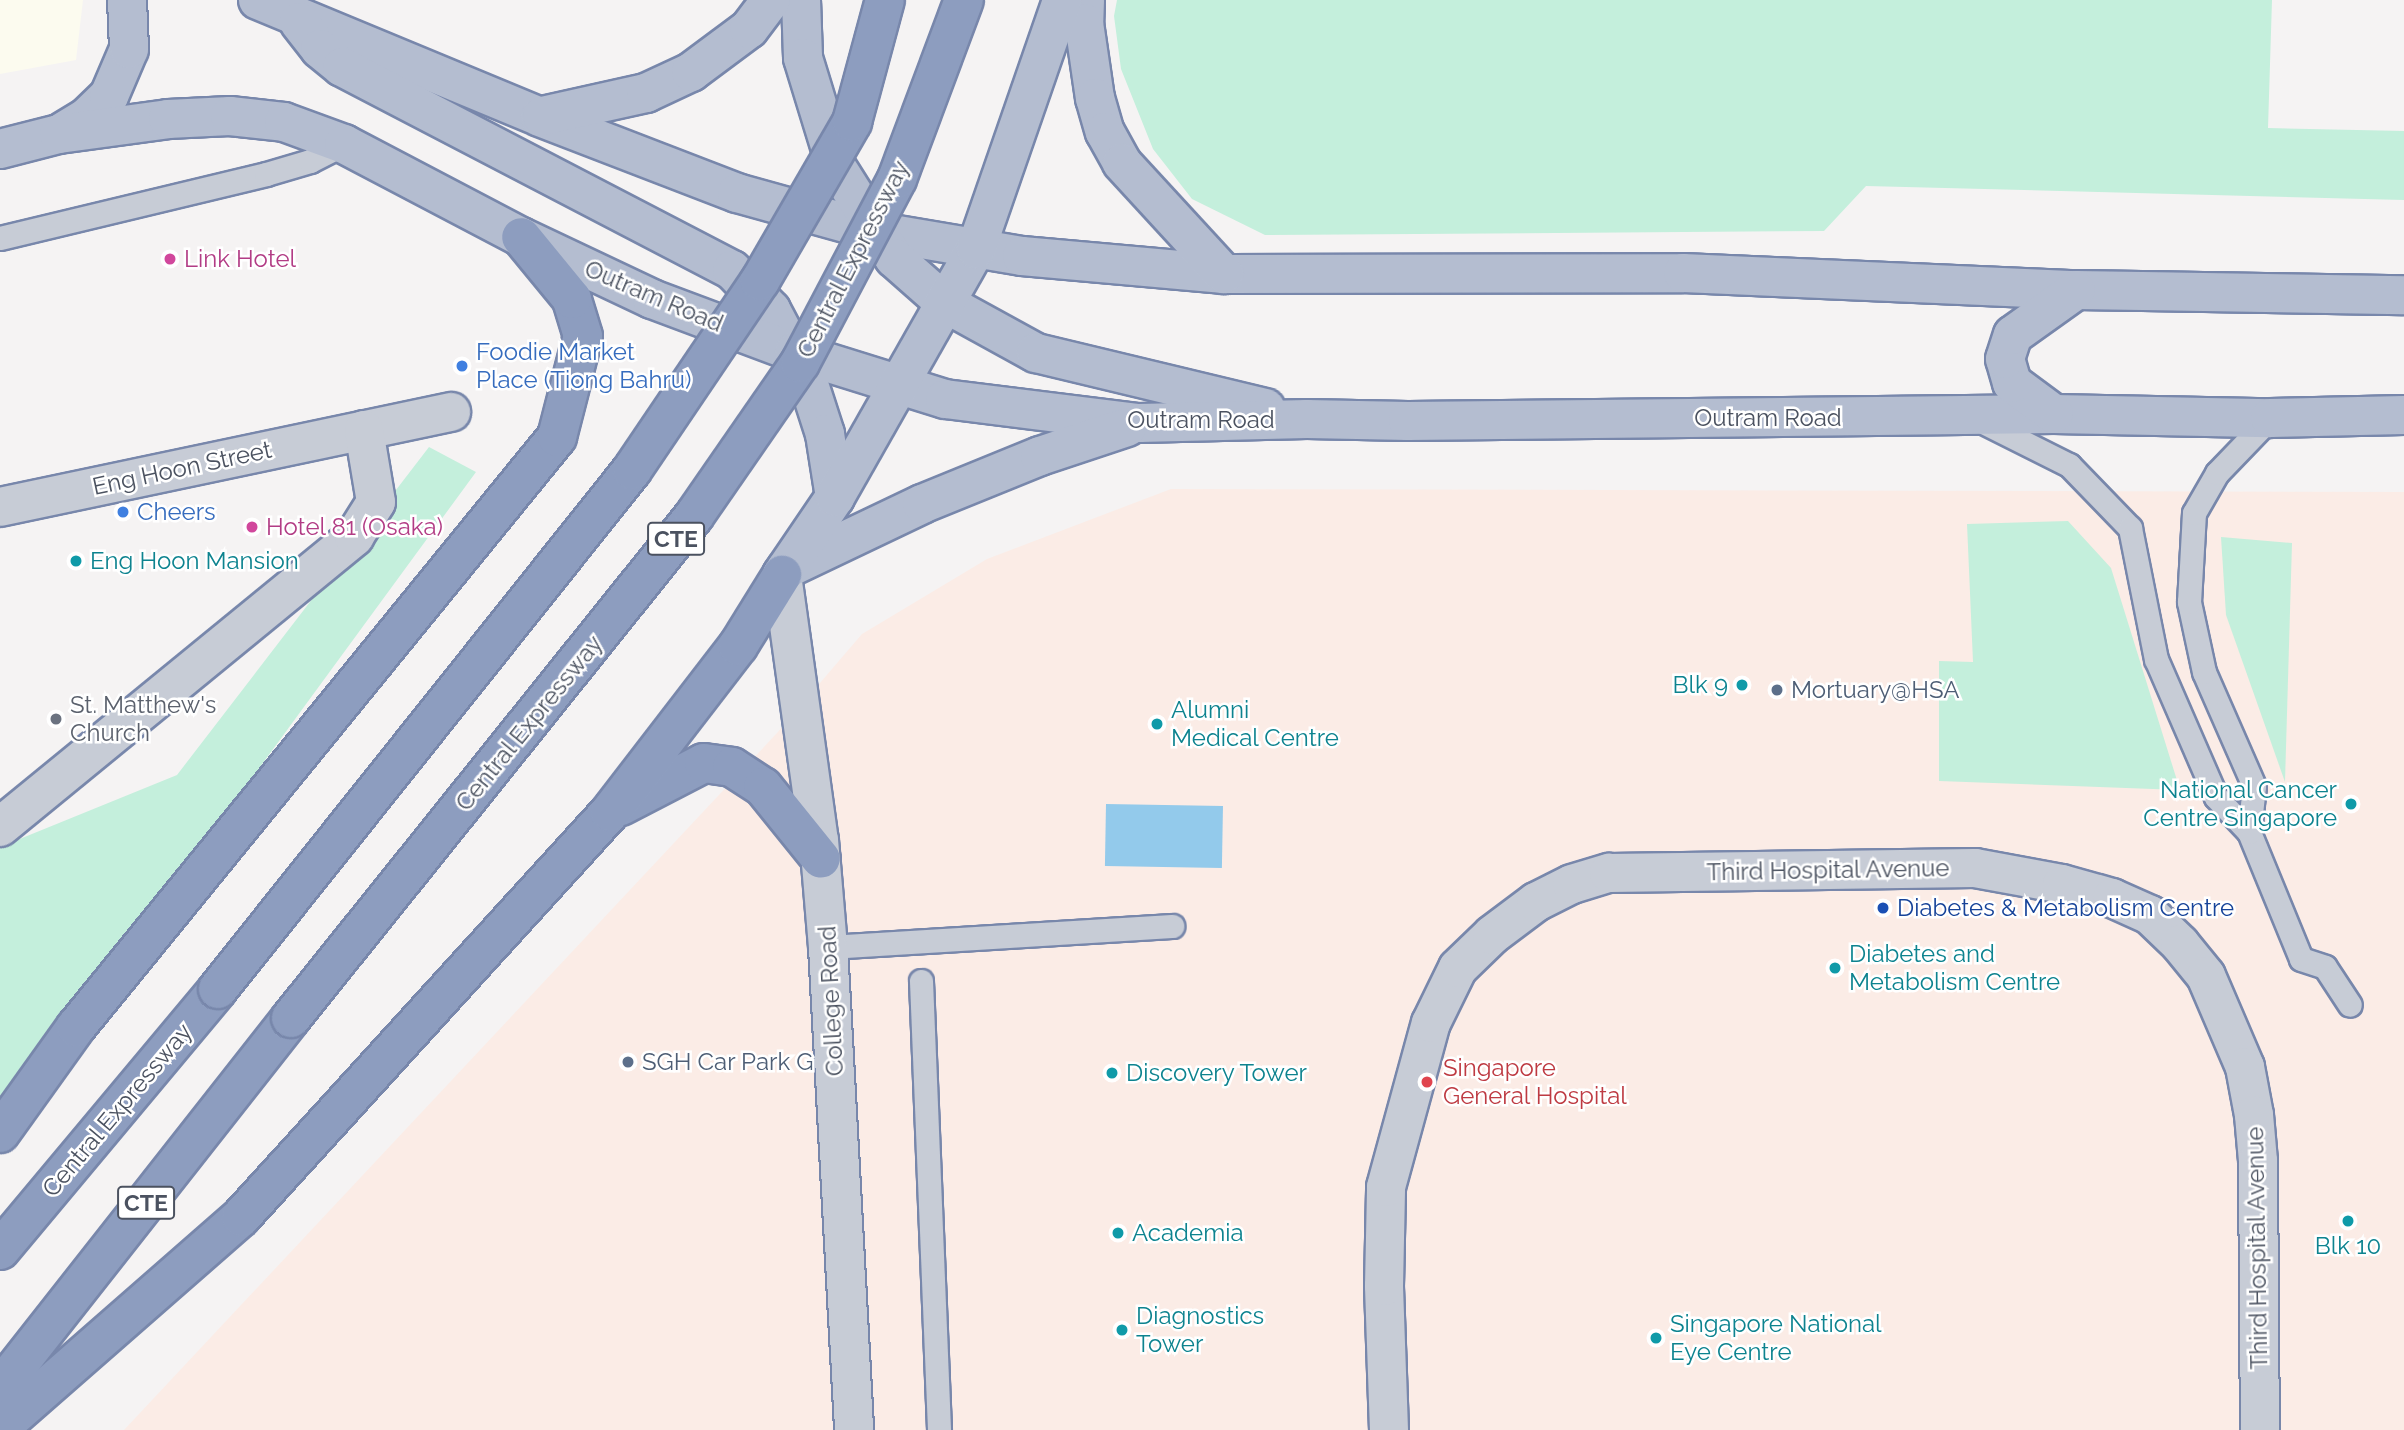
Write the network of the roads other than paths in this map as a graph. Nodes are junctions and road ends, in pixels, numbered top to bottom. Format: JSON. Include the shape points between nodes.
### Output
{"nodes":[{"id":1,"x":127,"y":0,"type":"edge"},
{"id":2,"x":258,"y":0,"type":"edge"},
{"id":3,"x":771,"y":0,"type":"edge"},
{"id":4,"x":801,"y":0,"type":"edge"},
{"id":5,"x":885,"y":0,"type":"edge"},
{"id":6,"x":964,"y":0,"type":"edge"},
{"id":7,"x":1062,"y":0,"type":"edge"},
{"id":8,"x":1085,"y":0,"type":"edge"},
{"id":9,"x":296,"y":18,"type":"junction"},
{"id":10,"x":540,"y":117,"type":"junction"},
{"id":11,"x":59,"y":134,"type":"junction"},
{"id":12,"x":344,"y":144,"type":"junction"},
{"id":13,"x":0,"y":149,"type":"edge"},
{"id":14,"x":874,"y":231,"type":"junction"},
{"id":15,"x":521,"y":237,"type":"junction"},
{"id":16,"x":0,"y":238,"type":"edge"},
{"id":17,"x":976,"y":249,"type":"junction"},
{"id":18,"x":1224,"y":274,"type":"junction"},
{"id":19,"x":2076,"y":290,"type":"junction"},
{"id":20,"x":2404,"y":295,"type":"edge"},
{"id":21,"x":945,"y":303,"type":"junction"},
{"id":22,"x":794,"y":352,"type":"junction"},
{"id":23,"x":901,"y":386,"type":"junction"},
{"id":24,"x":451,"y":412,"type":"dead end"},
{"id":25,"x":2054,"y":414,"type":"junction"},
{"id":26,"x":2404,"y":415,"type":"edge"},
{"id":27,"x":1969,"y":416,"type":"junction"},
{"id":28,"x":2270,"y":418,"type":"junction"},
{"id":29,"x":1307,"y":419,"type":"junction"},
{"id":30,"x":1139,"y":423,"type":"junction"},
{"id":31,"x":365,"y":430,"type":"junction"},
{"id":32,"x":835,"y":497,"type":"junction"},
{"id":33,"x":0,"y":507,"type":"edge"},
{"id":34,"x":784,"y":572,"type":"junction"},
{"id":35,"x":610,"y":812,"type":"junction"},
{"id":36,"x":0,"y":827,"type":"edge"},
{"id":37,"x":2249,"y":832,"type":"junction"},
{"id":38,"x":821,"y":859,"type":"junction"},
{"id":39,"x":1172,"y":926,"type":"dead end"},
{"id":40,"x":828,"y":947,"type":"junction"},
{"id":41,"x":921,"y":981,"type":"dead end"},
{"id":42,"x":2350,"y":1005,"type":"dead end"},
{"id":43,"x":0,"y":1133,"type":"edge"},
{"id":44,"x":0,"y":1250,"type":"edge"},
{"id":45,"x":0,"y":1388,"type":"edge"},
{"id":46,"x":0,"y":1428,"type":"edge"},
{"id":47,"x":854,"y":1430,"type":"edge"},
{"id":48,"x":939,"y":1430,"type":"edge"},
{"id":49,"x":1389,"y":1430,"type":"edge"},
{"id":50,"x":2260,"y":1430,"type":"edge"}],
"edges":[{"from":1,"to":11,"type":"main road","via":[[129,49],[109,96],[86,118]]},
{"from":2,"to":9,"type":"main road"},
{"from":3,"to":10,"type":"main road","via":[[749,29],[691,72],[646,93]]},
{"from":4,"to":14,"type":"main road","via":[[803,58],[816,109],[836,166]]},
{"from":5,"to":44,"type":"highway","name":"Central Expressway","bridge":true,"via":[[852,122],[745,303],[632,470],[218,989]]},
{"from":6,"to":45,"type":"highway","name":"Central Expressway","number":"CTE","bridge":true,"via":[[897,179],[800,363],[694,516]]},
{"from":7,"to":17,"type":"main road"},
{"from":8,"to":18,"type":"main road","via":[[1094,98],[1105,132],[1122,163]]},
{"from":9,"to":10,"type":"main road"},
{"from":9,"to":22,"type":"main road","via":[[342,67],[732,270],[771,310]]},
{"from":10,"to":14,"type":"main road","via":[[737,193]]},
{"from":11,"to":12,"type":"main road","name":"Outram Road","via":[[168,119],[230,116],[284,122]]},
{"from":11,"to":13,"type":"main road"},
{"from":12,"to":15,"type":"main road","name":"Outram Road"},
{"from":12,"to":16,"type":"lane","via":[[310,161],[266,174]]},
{"from":14,"to":17,"type":"main road"},
{"from":14,"to":21,"type":"main road","via":[[894,258]]},
{"from":15,"to":22,"type":"main road","name":"Outram Road","via":[[652,299]]},
{"from":15,"to":43,"type":"highway","via":[[572,299],[583,336],[557,438],[76,1027]]},
{"from":17,"to":18,"type":"main road"},
{"from":17,"to":21,"type":"main road"},
{"from":18,"to":19,"type":"main road","via":[[1683,273]]},
{"from":19,"to":20,"type":"main road"},
{"from":19,"to":25,"type":"main road","via":[[2013,335],[2005,359],[2012,383]]},
{"from":21,"to":23,"type":"main road"},
{"from":21,"to":29,"type":"main road","via":[[1036,353]]},
{"from":22,"to":23,"type":"main road","name":"Outram Road"},
{"from":22,"to":32,"type":"main road","via":[[825,434]]},
{"from":23,"to":30,"type":"main road","name":"Outram Road","via":[[945,399]]},
{"from":23,"to":32,"type":"main road"},
{"from":24,"to":31,"type":"street","name":"Eng Hoon Street"},
{"from":25,"to":27,"type":"main road","name":"Outram Road"},
{"from":25,"to":28,"type":"main road","name":"Outram Road"},
{"from":26,"to":28,"type":"main road","name":"Outram Road"},
{"from":27,"to":29,"type":"main road","name":"Outram Road"},
{"from":27,"to":37,"type":"lane","via":[[2069,465],[2130,528],[2156,659],[2216,797]]},
{"from":28,"to":37,"type":"lane","via":[[2217,473],[2194,513],[2189,602],[2204,672],[2254,786]]},
{"from":29,"to":30,"type":"main road","name":"Outram Road"},
{"from":30,"to":34,"type":"main road","via":[[1040,456],[922,504]]},
{"from":31,"to":33,"type":"street","name":"Eng Hoon Street"},
{"from":31,"to":36,"type":"street","via":[[376,502],[355,537]]},
{"from":32,"to":34,"type":"main road"},
{"from":34,"to":35,"type":"highway","via":[[738,646]]},
{"from":34,"to":38,"type":"street","name":"College Road"},
{"from":35,"to":38,"type":"highway","via":[[704,763],[732,767],[764,787]]},
{"from":35,"to":46,"type":"highway","via":[[241,1217]]},
{"from":37,"to":42,"type":"lane","via":[[2301,959],[2325,967]]},
{"from":38,"to":40,"type":"street","name":"College Road"},
{"from":39,"to":40,"type":"lane"},
{"from":40,"to":47,"type":"street","name":"College Road"},
{"from":41,"to":48,"type":"lane"},
{"from":49,"to":50,"type":"street","name":"Third Hospital Avenue","via":[[1386,1187],[1431,1023],[1458,968],[1492,935],[1536,902],[1609,873],[1975,868],[2062,884],[2150,915],[2206,976],[2245,1067],[2254,1115]]}]}
